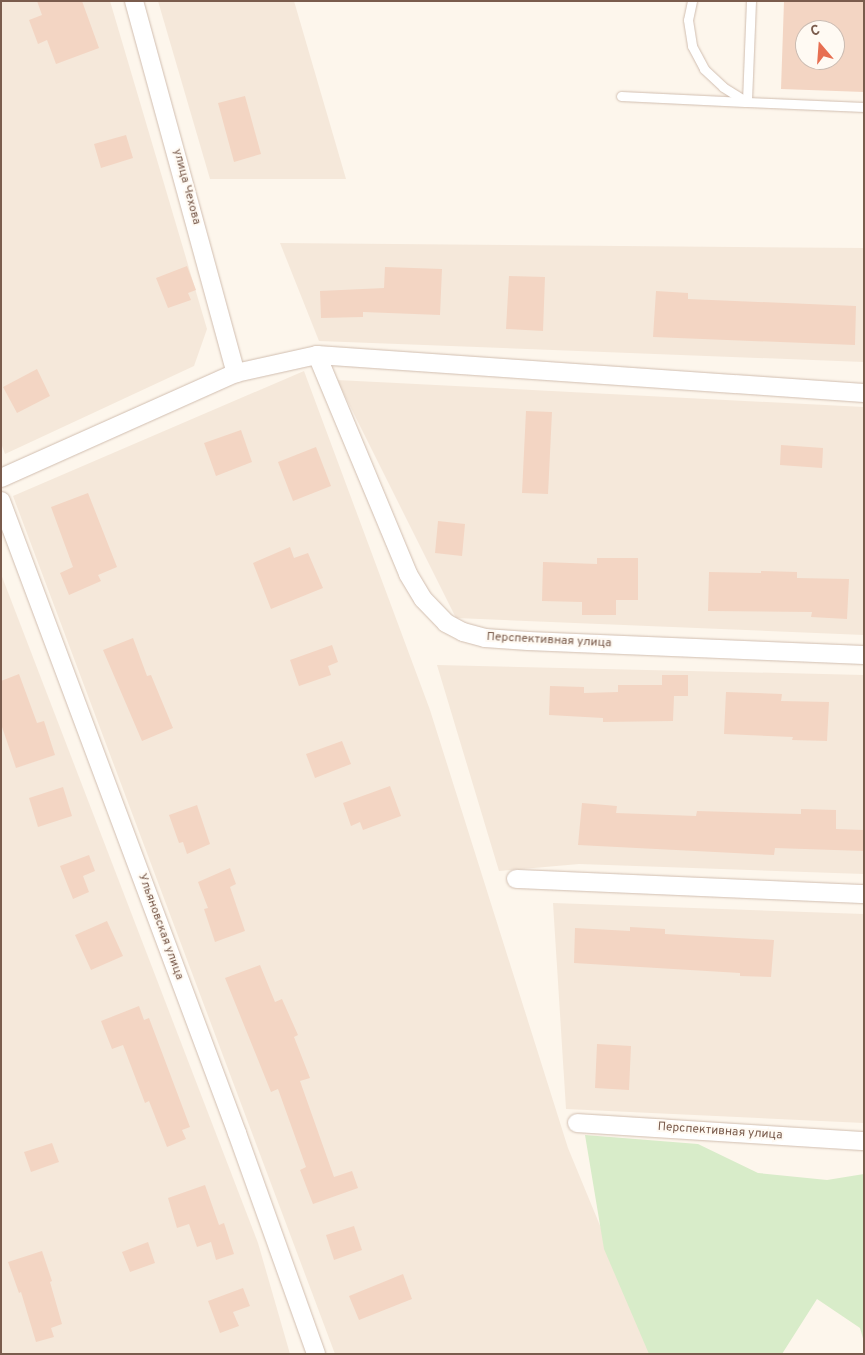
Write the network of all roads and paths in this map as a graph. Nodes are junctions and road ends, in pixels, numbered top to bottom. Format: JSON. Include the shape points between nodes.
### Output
{"nodes":[{"id":1,"x":134,"y":1,"type":"edge"},
{"id":2,"x":692,"y":1,"type":"edge"},
{"id":3,"x":751,"y":1,"type":"edge"},
{"id":4,"x":621,"y":96,"type":"dead end"},
{"id":5,"x":747,"y":102,"type":"junction"},
{"id":6,"x":864,"y":107,"type":"edge"},
{"id":7,"x":317,"y":355,"type":"junction"},
{"id":8,"x":236,"y":373,"type":"junction"},
{"id":9,"x":864,"y":393,"type":"edge"},
{"id":10,"x":1,"y":478,"type":"edge"},
{"id":11,"x":1,"y":501,"type":"edge"},
{"id":12,"x":864,"y":655,"type":"edge"},
{"id":13,"x":516,"y":879,"type":"dead end"},
{"id":14,"x":864,"y":894,"type":"edge"},
{"id":15,"x":577,"y":1123,"type":"dead end"},
{"id":16,"x":864,"y":1141,"type":"edge"},
{"id":17,"x":316,"y":1354,"type":"edge"}],
"edges":[{"from":1,"to":8,"type":"street","name":"улица Чехова"},
{"from":2,"to":5,"type":"lane","via":[[688,20],[692,46],[704,69],[723,87]]},
{"from":3,"to":5,"type":"lane"},
{"from":4,"to":5,"type":"lane"},
{"from":5,"to":6,"type":"lane"},
{"from":7,"to":8,"type":"street"},
{"from":7,"to":9,"type":"street"},
{"from":7,"to":12,"type":"street","name":"Перспективная улица","via":[[408,574],[423,600],[446,623],[485,638]]},
{"from":8,"to":10,"type":"street"},
{"from":11,"to":17,"type":"street","name":"Ульяновская улица"},
{"from":13,"to":14,"type":"street"},
{"from":15,"to":16,"type":"street","name":"Перспективная улица"}]}
